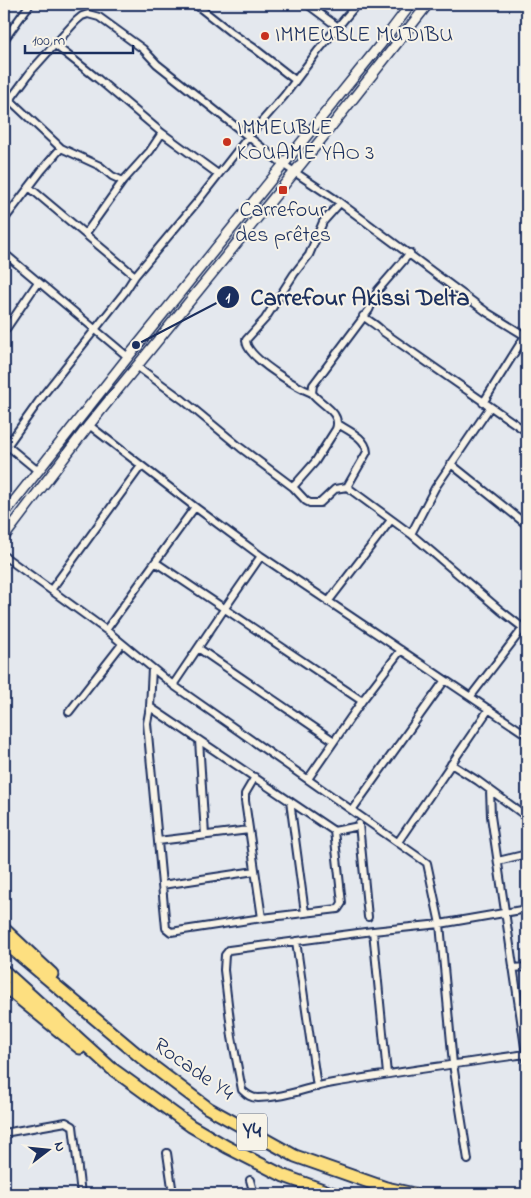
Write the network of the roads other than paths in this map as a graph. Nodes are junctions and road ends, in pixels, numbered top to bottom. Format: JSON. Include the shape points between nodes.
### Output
{"nodes":[{"id":1,"x":30,"y":4,"type":"edge"},
{"id":2,"x":195,"y":4,"type":"edge"},
{"id":3,"x":307,"y":4,"type":"edge"},
{"id":4,"x":357,"y":4,"type":"edge"},
{"id":5,"x":411,"y":4,"type":"edge"},
{"id":6,"x":428,"y":4,"type":"edge"},
{"id":7,"x":338,"y":27,"type":"junction"},
{"id":8,"x":6,"y":31,"type":"edge"},
{"id":9,"x":4,"y":40,"type":"edge"},
{"id":10,"x":55,"y":45,"type":"junction"},
{"id":11,"x":295,"y":80,"type":"junction"},
{"id":12,"x":10,"y":100,"type":"junction"},
{"id":13,"x":4,"y":108,"type":"edge"},
{"id":14,"x":162,"y":133,"type":"junction"},
{"id":15,"x":248,"y":136,"type":"junction"},
{"id":16,"x":61,"y":148,"type":"junction"},
{"id":17,"x":284,"y":165,"type":"junction"},
{"id":18,"x":294,"y":172,"type":"junction"},
{"id":19,"x":218,"y":174,"type":"junction"},
{"id":20,"x":123,"y":180,"type":"junction"},
{"id":21,"x":29,"y":187,"type":"junction"},
{"id":22,"x":340,"y":203,"type":"junction"},
{"id":23,"x":4,"y":220,"type":"edge"},
{"id":24,"x":86,"y":233,"type":"junction"},
{"id":25,"x":410,"y":253,"type":"junction"},
{"id":26,"x":4,"y":254,"type":"edge"},
{"id":27,"x":135,"y":276,"type":"junction"},
{"id":28,"x":38,"y":282,"type":"junction"},
{"id":29,"x":363,"y":316,"type":"junction"},
{"id":30,"x":96,"y":329,"type":"junction"},
{"id":31,"x":4,"y":332,"type":"edge"},
{"id":32,"x":526,"y":336,"type":"edge"},
{"id":33,"x":128,"y":357,"type":"junction"},
{"id":34,"x":138,"y":367,"type":"junction"},
{"id":35,"x":312,"y":393,"type":"junction"},
{"id":36,"x":484,"y":403,"type":"junction"},
{"id":37,"x":490,"y":407,"type":"junction"},
{"id":38,"x":338,"y":424,"type":"junction"},
{"id":39,"x":90,"y":425,"type":"junction"},
{"id":40,"x":527,"y":432,"type":"edge"},
{"id":41,"x":6,"y":444,"type":"edge"},
{"id":42,"x":451,"y":464,"type":"junction"},
{"id":43,"x":141,"y":466,"type":"junction"},
{"id":44,"x":38,"y":470,"type":"junction"},
{"id":45,"x":293,"y":487,"type":"junction"},
{"id":46,"x":347,"y":487,"type":"junction"},
{"id":47,"x":195,"y":508,"type":"junction"},
{"id":48,"x":4,"y":514,"type":"edge"},
{"id":49,"x":391,"y":520,"type":"junction"},
{"id":50,"x":527,"y":525,"type":"edge"},
{"id":51,"x":410,"y":534,"type":"junction"},
{"id":52,"x":4,"y":537,"type":"edge"},
{"id":53,"x":4,"y":556,"type":"edge"},
{"id":54,"x":261,"y":556,"type":"junction"},
{"id":55,"x":155,"y":562,"type":"junction"},
{"id":56,"x":51,"y":590,"type":"junction"},
{"id":57,"x":328,"y":602,"type":"junction"},
{"id":58,"x":225,"y":608,"type":"junction"},
{"id":59,"x":526,"y":627,"type":"edge"},
{"id":60,"x":106,"y":630,"type":"junction"},
{"id":61,"x":122,"y":644,"type":"junction"},
{"id":62,"x":198,"y":648,"type":"junction"},
{"id":63,"x":401,"y":650,"type":"junction"},
{"id":64,"x":152,"y":668,"type":"junction"},
{"id":65,"x":445,"y":680,"type":"junction"},
{"id":66,"x":173,"y":685,"type":"junction"},
{"id":67,"x":471,"y":696,"type":"junction"},
{"id":68,"x":362,"y":701,"type":"junction"},
{"id":69,"x":150,"y":707,"type":"junction"},
{"id":70,"x":489,"y":709,"type":"junction"},
{"id":71,"x":69,"y":712,"type":"dead end"},
{"id":72,"x":527,"y":735,"type":"edge"},
{"id":73,"x":199,"y":740,"type":"junction"},
{"id":74,"x":334,"y":741,"type":"junction"},
{"id":75,"x":451,"y":764,"type":"junction"},
{"id":76,"x":255,"y":777,"type":"junction"},
{"id":77,"x":308,"y":779,"type":"junction"},
{"id":78,"x":490,"y":790,"type":"junction"},
{"id":79,"x":290,"y":801,"type":"junction"},
{"id":80,"x":355,"y":812,"type":"junction"},
{"id":81,"x":527,"y":817,"type":"edge"},
{"id":82,"x":359,"y":826,"type":"junction"},
{"id":83,"x":249,"y":830,"type":"junction"},
{"id":84,"x":334,"y":831,"type":"junction"},
{"id":85,"x":206,"y":835,"type":"junction"},
{"id":86,"x":158,"y":841,"type":"junction"},
{"id":87,"x":398,"y":842,"type":"junction"},
{"id":88,"x":527,"y":854,"type":"edge"},
{"id":89,"x":498,"y":862,"type":"junction"},
{"id":90,"x":255,"y":871,"type":"junction"},
{"id":91,"x":162,"y":885,"type":"junction"},
{"id":92,"x":527,"y":908,"type":"edge"},
{"id":93,"x":506,"y":912,"type":"junction"},
{"id":94,"x":305,"y":913,"type":"junction"},
{"id":95,"x":368,"y":917,"type":"dead end"},
{"id":96,"x":262,"y":918,"type":"junction"},
{"id":97,"x":440,"y":924,"type":"junction"},
{"id":98,"x":4,"y":929,"type":"edge"},
{"id":99,"x":373,"y":931,"type":"junction"},
{"id":100,"x":296,"y":941,"type":"junction"},
{"id":101,"x":4,"y":942,"type":"edge"},
{"id":102,"x":527,"y":967,"type":"edge"},
{"id":103,"x":513,"y":968,"type":"junction"},
{"id":104,"x":4,"y":971,"type":"edge"},
{"id":105,"x":4,"y":986,"type":"edge"},
{"id":106,"x":110,"y":1032,"type":"junction"},
{"id":107,"x":527,"y":1058,"type":"edge"},
{"id":108,"x":453,"y":1064,"type":"junction"},
{"id":109,"x":110,"y":1068,"type":"junction"},
{"id":110,"x":387,"y":1074,"type":"junction"},
{"id":111,"x":317,"y":1087,"type":"junction"},
{"id":112,"x":4,"y":1133,"type":"edge"},
{"id":113,"x":167,"y":1153,"type":"dead end"},
{"id":114,"x":468,"y":1160,"type":"dead end"},
{"id":115,"x":250,"y":1180,"type":"dead end"},
{"id":116,"x":81,"y":1194,"type":"edge"},
{"id":117,"x":173,"y":1194,"type":"edge"},
{"id":118,"x":254,"y":1194,"type":"edge"},
{"id":119,"x":334,"y":1194,"type":"edge"},
{"id":120,"x":414,"y":1194,"type":"edge"}],
"edges":[{"from":1,"to":8,"type":"street"},
{"from":2,"to":11,"type":"street"},
{"from":3,"to":7,"type":"street"},
{"from":4,"to":7,"type":"street"},
{"from":5,"to":17,"type":"main road"},
{"from":6,"to":18,"type":"main road"},
{"from":7,"to":11,"type":"street"},
{"from":8,"to":9,"type":"street"},
{"from":10,"to":12,"type":"street"},
{"from":10,"to":14,"type":"street"},
{"from":10,"to":15,"type":"street","via":[[82,16],[99,17],[143,48],[157,64]]},
{"from":11,"to":15,"type":"street"},
{"from":12,"to":13,"type":"street"},
{"from":12,"to":16,"type":"street"},
{"from":14,"to":19,"type":"street"},
{"from":14,"to":20,"type":"street"},
{"from":15,"to":17,"type":"street"},
{"from":15,"to":19,"type":"street"},
{"from":16,"to":20,"type":"street"},
{"from":16,"to":21,"type":"street"},
{"from":17,"to":18,"type":"street"},
{"from":17,"to":33,"type":"main road"},
{"from":18,"to":22,"type":"street"},
{"from":18,"to":34,"type":"main road"},
{"from":19,"to":27,"type":"street"},
{"from":20,"to":24,"type":"street"},
{"from":21,"to":23,"type":"street"},
{"from":21,"to":24,"type":"street"},
{"from":22,"to":25,"type":"street"},
{"from":22,"to":35,"type":"street","via":[[322,222],[308,255],[261,324],[246,340],[247,347],[269,367],[298,388]]},
{"from":24,"to":27,"type":"street"},
{"from":25,"to":29,"type":"street","via":[[378,290]]},
{"from":25,"to":32,"type":"street","via":[[452,287]]},
{"from":26,"to":28,"type":"street"},
{"from":27,"to":30,"type":"street"},
{"from":28,"to":30,"type":"street"},
{"from":28,"to":31,"type":"street"},
{"from":29,"to":35,"type":"street","via":[[313,385]]},
{"from":29,"to":36,"type":"street"},
{"from":30,"to":33,"type":"street"},
{"from":30,"to":41,"type":"street"},
{"from":32,"to":36,"type":"street"},
{"from":33,"to":44,"type":"main road"},
{"from":34,"to":39,"type":"main road"},
{"from":34,"to":45,"type":"street"},
{"from":35,"to":38,"type":"street","via":[[334,414]]},
{"from":36,"to":37,"type":"street"},
{"from":37,"to":40,"type":"street"},
{"from":37,"to":42,"type":"street"},
{"from":38,"to":45,"type":"street","via":[[315,462]]},
{"from":38,"to":46,"type":"street","via":[[367,446],[367,452]]},
{"from":39,"to":43,"type":"street"},
{"from":39,"to":52,"type":"main road"},
{"from":41,"to":44,"type":"street"},
{"from":42,"to":50,"type":"street"},
{"from":42,"to":51,"type":"street"},
{"from":43,"to":47,"type":"street"},
{"from":43,"to":56,"type":"street"},
{"from":44,"to":48,"type":"main road"},
{"from":45,"to":46,"type":"street","via":[[306,501],[314,503],[335,489]]},
{"from":46,"to":49,"type":"street"},
{"from":47,"to":54,"type":"street"},
{"from":47,"to":55,"type":"street"},
{"from":49,"to":51,"type":"street"},
{"from":49,"to":57,"type":"street"},
{"from":51,"to":59,"type":"street"},
{"from":53,"to":56,"type":"street"},
{"from":54,"to":57,"type":"street"},
{"from":54,"to":58,"type":"street"},
{"from":55,"to":58,"type":"street"},
{"from":55,"to":60,"type":"street"},
{"from":56,"to":60,"type":"street"},
{"from":57,"to":63,"type":"street"},
{"from":58,"to":62,"type":"street"},
{"from":58,"to":68,"type":"street"},
{"from":59,"to":67,"type":"street"},
{"from":60,"to":61,"type":"street"},
{"from":61,"to":64,"type":"street"},
{"from":61,"to":71,"type":"street"},
{"from":62,"to":66,"type":"street"},
{"from":62,"to":74,"type":"street"},
{"from":63,"to":65,"type":"street"},
{"from":63,"to":68,"type":"street"},
{"from":64,"to":66,"type":"street"},
{"from":64,"to":69,"type":"street"},
{"from":65,"to":67,"type":"street"},
{"from":65,"to":80,"type":"street"},
{"from":66,"to":77,"type":"street"},
{"from":67,"to":70,"type":"street"},
{"from":68,"to":74,"type":"street"},
{"from":69,"to":73,"type":"street"},
{"from":69,"to":86,"type":"street","via":[[147,723]]},
{"from":70,"to":72,"type":"street"},
{"from":70,"to":75,"type":"street"},
{"from":73,"to":76,"type":"street"},
{"from":73,"to":85,"type":"street"},
{"from":74,"to":77,"type":"street"},
{"from":75,"to":78,"type":"street"},
{"from":75,"to":87,"type":"street"},
{"from":76,"to":79,"type":"street"},
{"from":76,"to":83,"type":"street","via":[[245,794]]},
{"from":77,"to":80,"type":"street"},
{"from":78,"to":81,"type":"street"},
{"from":78,"to":89,"type":"street"},
{"from":79,"to":84,"type":"street"},
{"from":79,"to":94,"type":"street"},
{"from":80,"to":82,"type":"street"},
{"from":80,"to":87,"type":"street"},
{"from":82,"to":84,"type":"street"},
{"from":82,"to":95,"type":"street"},
{"from":83,"to":85,"type":"street"},
{"from":83,"to":90,"type":"street"},
{"from":84,"to":94,"type":"street","via":[[342,903],[338,909]]},
{"from":85,"to":86,"type":"street"},
{"from":86,"to":91,"type":"street"},
{"from":87,"to":97,"type":"street","via":[[428,862]]},
{"from":88,"to":89,"type":"street"},
{"from":89,"to":93,"type":"street"},
{"from":90,"to":91,"type":"street"},
{"from":90,"to":96,"type":"street"},
{"from":91,"to":96,"type":"street","via":[[166,928],[171,932]]},
{"from":92,"to":93,"type":"street"},
{"from":93,"to":97,"type":"street"},
{"from":93,"to":103,"type":"street"},
{"from":94,"to":96,"type":"street"},
{"from":97,"to":99,"type":"street"},
{"from":97,"to":108,"type":"street"},
{"from":98,"to":106,"type":"highway"},
{"from":99,"to":100,"type":"street"},
{"from":99,"to":110,"type":"street"},
{"from":100,"to":111,"type":"street"},
{"from":100,"to":111,"type":"street","via":[[229,950],[225,955],[232,1037],[242,1090],[248,1096],[287,1095]]},
{"from":101,"to":106,"type":"highway","name":"Rocade Y4","number":"Y4"},
{"from":102,"to":103,"type":"street"},
{"from":103,"to":107,"type":"street"},
{"from":104,"to":109,"type":"highway","name":"Rocade Y4","number":"Y4"},
{"from":105,"to":109,"type":"highway","via":[[73,1043]]},
{"from":106,"to":120,"type":"highway","name":"Rocade Y4","number":"Y4","via":[[208,1108],[294,1156],[386,1188]]},
{"from":107,"to":108,"type":"street"},
{"from":108,"to":110,"type":"street"},
{"from":108,"to":114,"type":"street"},
{"from":109,"to":119,"type":"highway","name":"Rocade Y4","number":"Y4","via":[[191,1126],[227,1147],[284,1176]]},
{"from":110,"to":111,"type":"street"},
{"from":112,"to":116,"type":"street","via":[[70,1123]]},
{"from":113,"to":117,"type":"street"},
{"from":115,"to":118,"type":"street"}]}
